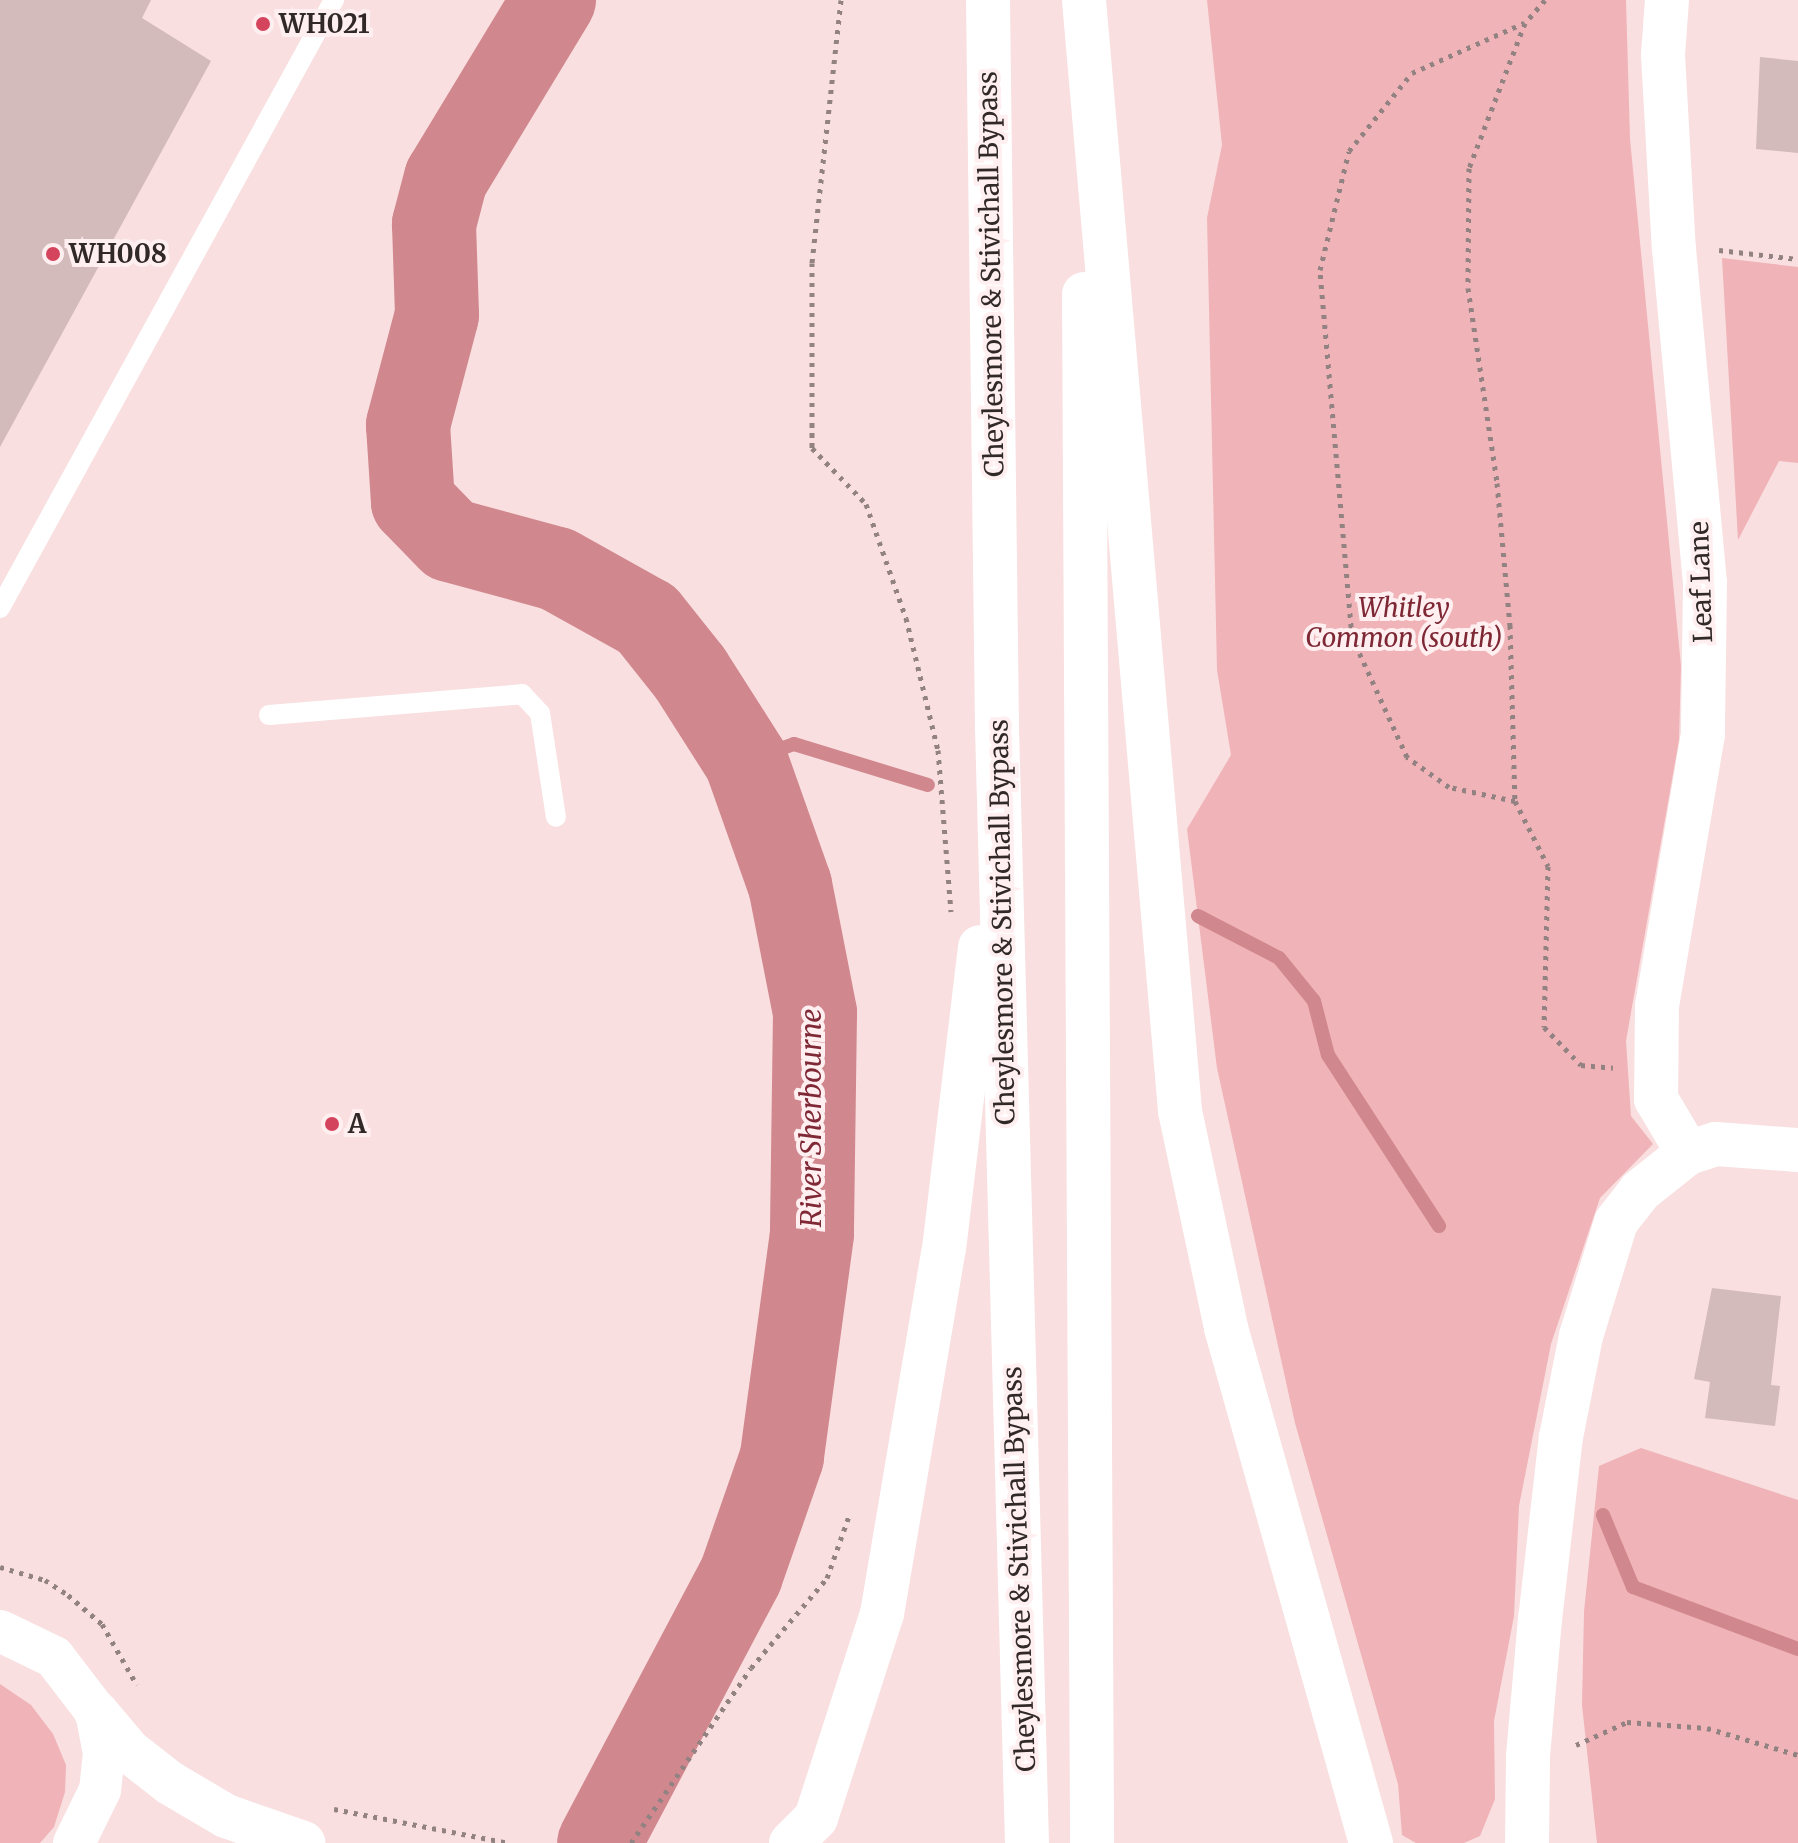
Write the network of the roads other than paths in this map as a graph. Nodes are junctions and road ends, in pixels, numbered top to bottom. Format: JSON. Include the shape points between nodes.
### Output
{"nodes":[{"id":1,"x":334,"y":0,"type":"edge"},
{"id":2,"x":988,"y":0,"type":"edge"},
{"id":3,"x":1084,"y":0,"type":"edge"},
{"id":4,"x":1667,"y":0,"type":"edge"},
{"id":5,"x":0,"y":608,"type":"edge"},
{"id":6,"x":269,"y":715,"type":"dead end"},
{"id":7,"x":998,"y":790,"type":"junction"},
{"id":8,"x":556,"y":817,"type":"dead end"},
{"id":9,"x":1798,"y":1150,"type":"edge"},
{"id":10,"x":1688,"y":1153,"type":"junction"},
{"id":11,"x":0,"y":1631,"type":"edge"},
{"id":12,"x":96,"y":1712,"type":"junction"},
{"id":13,"x":74,"y":1843,"type":"edge"},
{"id":14,"x":303,"y":1843,"type":"edge"},
{"id":15,"x":791,"y":1843,"type":"edge"},
{"id":16,"x":1027,"y":1843,"type":"edge"},
{"id":17,"x":1092,"y":1843,"type":"edge"},
{"id":18,"x":1371,"y":1843,"type":"edge"},
{"id":19,"x":1527,"y":1843,"type":"edge"}],
"edges":[{"from":1,"to":5,"type":"lane"},
{"from":2,"to":7,"type":"main road","name":"Cheylesmore & Stivichall Bypass"},
{"from":3,"to":17,"type":"main road"},
{"from":3,"to":18,"type":"main road","via":[[1180,1111],[1226,1328]]},
{"from":4,"to":10,"type":"main road","name":"Leaf Lane","via":[[1663,55],[1674,249],[1705,583],[1703,734],[1657,1006],[1653,1072],[1656,1099]]},
{"from":6,"to":8,"type":"lane","via":[[522,694],[540,713]]},
{"from":7,"to":15,"type":"main road","via":[[944,1249],[882,1614],[816,1818]]},
{"from":7,"to":16,"type":"main road","name":"Cheylesmore & Stivichall Bypass"},
{"from":9,"to":10,"type":"main road","via":[[1716,1144]]},
{"from":10,"to":19,"type":"main road","via":[[1640,1191],[1616,1222],[1581,1336],[1561,1437],[1539,1635],[1528,1756]]},
{"from":11,"to":12,"type":"street","via":[[54,1657]]},
{"from":12,"to":13,"type":"street","via":[[104,1753],[101,1782],[91,1817]]},
{"from":12,"to":14,"type":"main road","via":[[129,1751],[170,1783],[226,1816]]}]}
